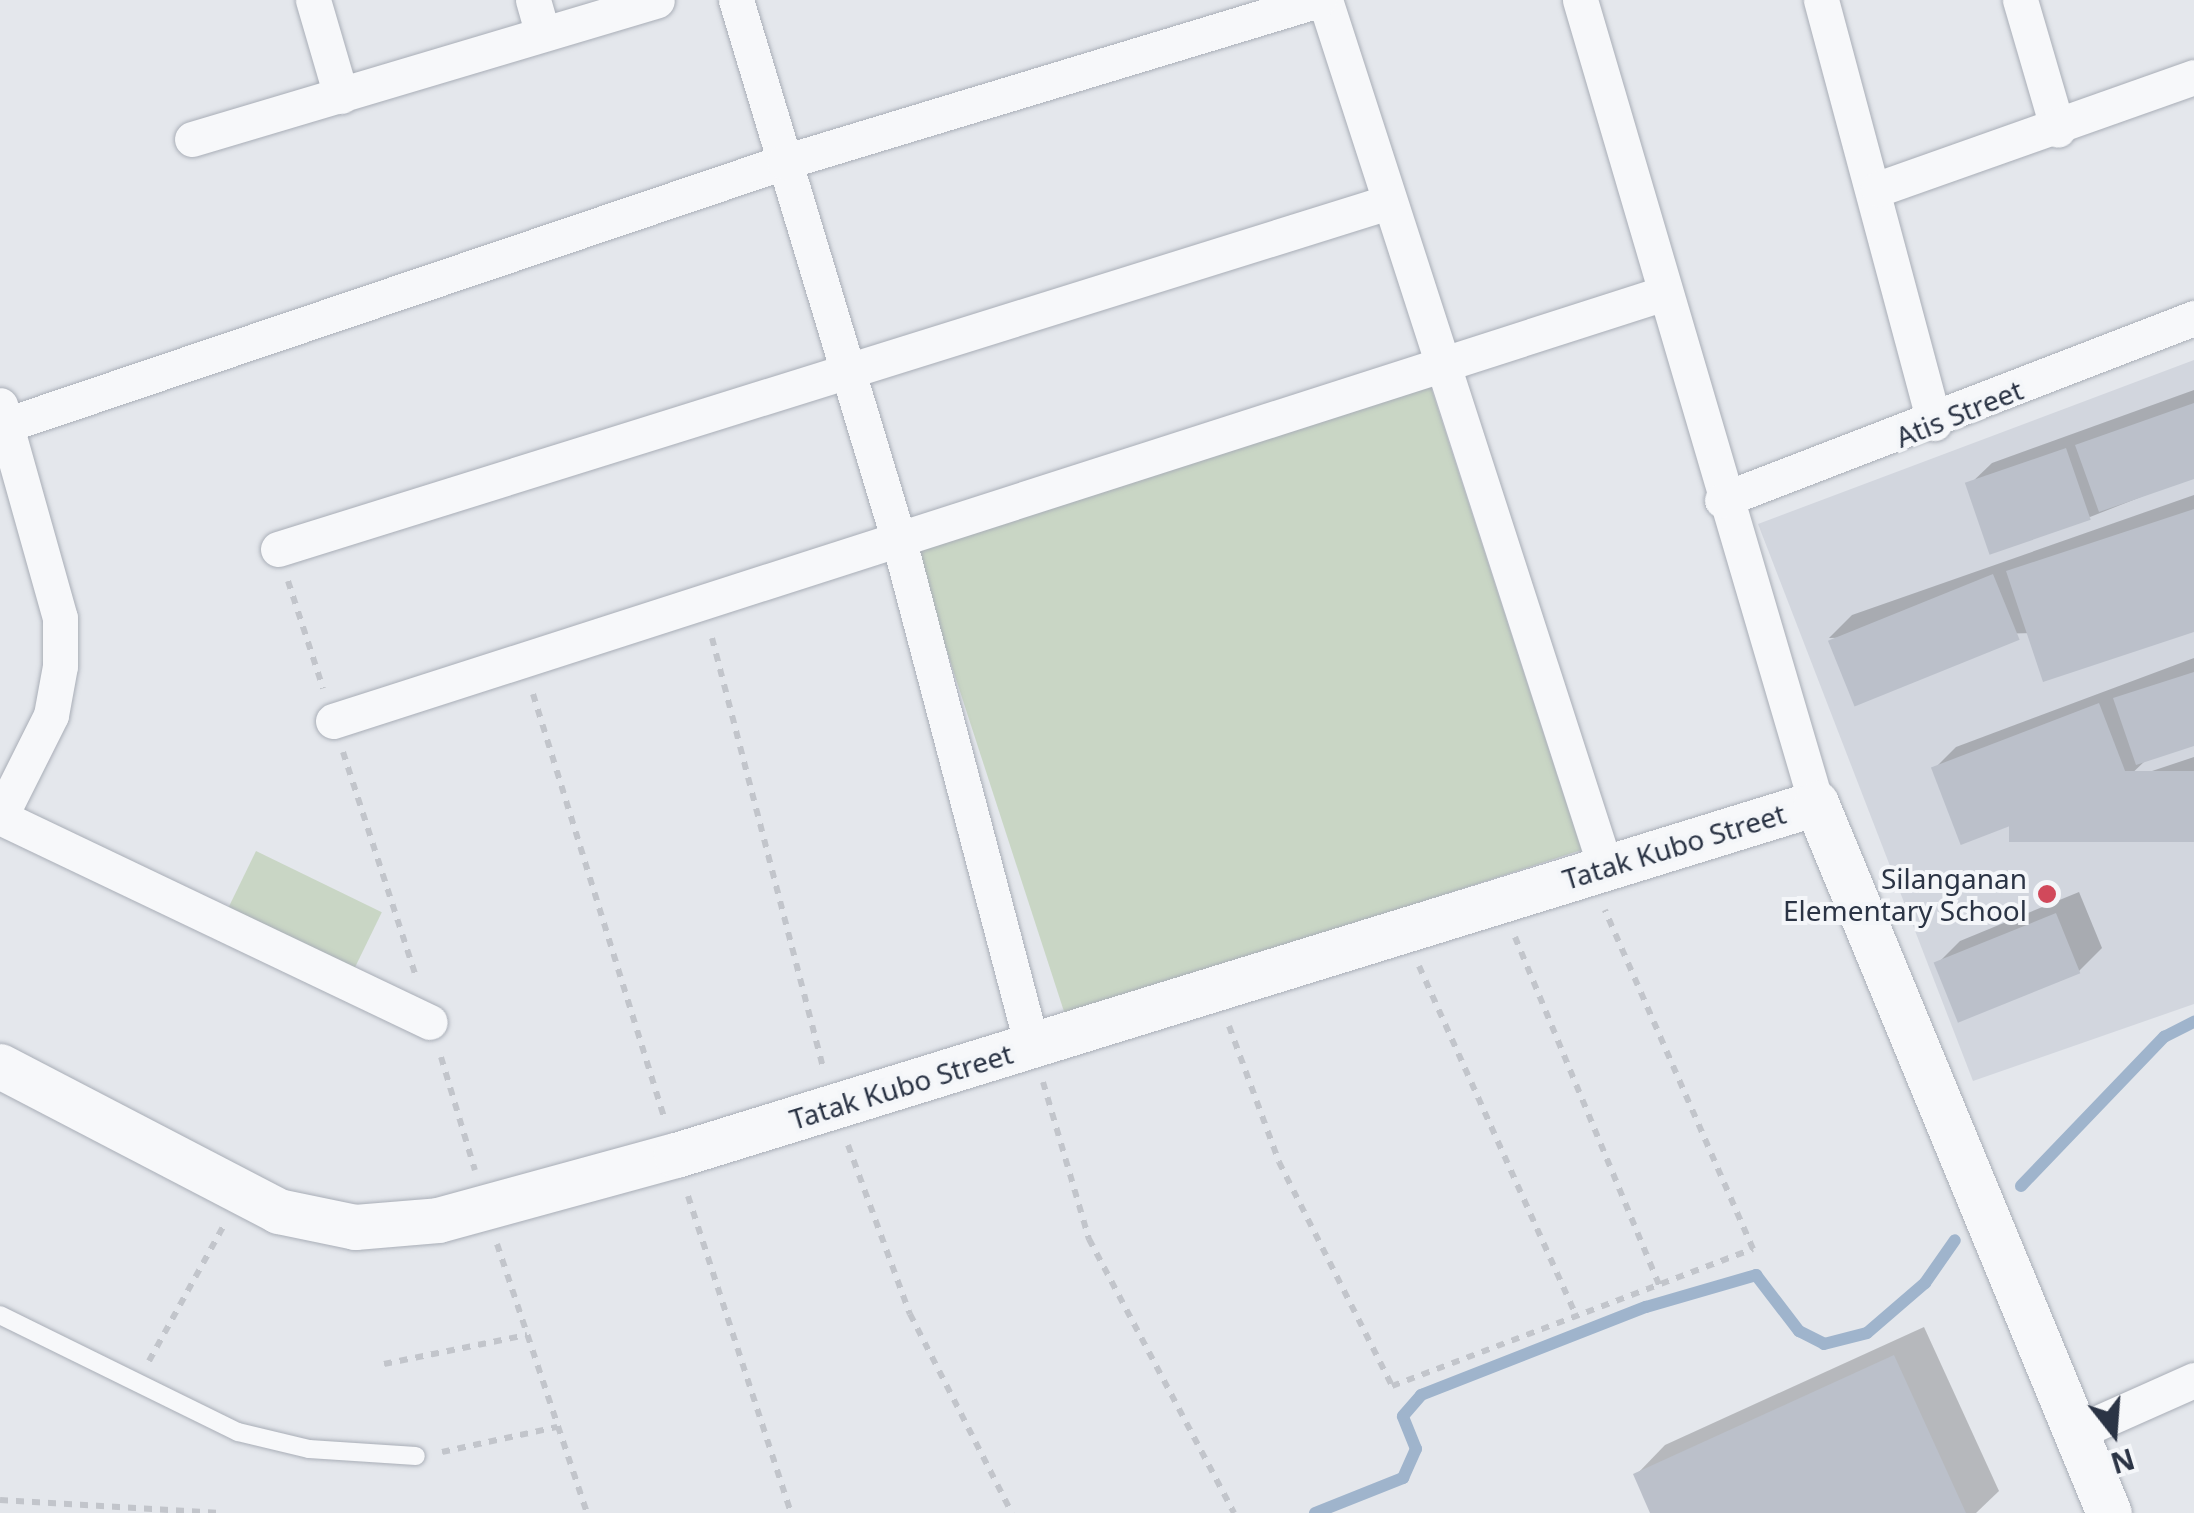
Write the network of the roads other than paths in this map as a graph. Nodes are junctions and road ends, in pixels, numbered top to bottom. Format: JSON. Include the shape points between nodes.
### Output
{"nodes":[{"id":1,"x":313,"y":0,"type":"edge"},
{"id":2,"x":533,"y":0,"type":"edge"},
{"id":3,"x":657,"y":0,"type":"edge"},
{"id":4,"x":736,"y":0,"type":"edge"},
{"id":5,"x":1322,"y":0,"type":"edge"},
{"id":6,"x":1580,"y":0,"type":"edge"},
{"id":7,"x":1821,"y":0,"type":"edge"},
{"id":8,"x":2020,"y":0,"type":"edge"},
{"id":9,"x":543,"y":34,"type":"junction"},
{"id":10,"x":2194,"y":77,"type":"edge"},
{"id":11,"x":341,"y":96,"type":"junction"},
{"id":12,"x":2058,"y":130,"type":"junction"},
{"id":13,"x":192,"y":140,"type":"dead end"},
{"id":14,"x":784,"y":162,"type":"junction"},
{"id":15,"x":1878,"y":188,"type":"junction"},
{"id":16,"x":1390,"y":202,"type":"junction"},
{"id":17,"x":1661,"y":294,"type":"junction"},
{"id":18,"x":2194,"y":318,"type":"edge"},
{"id":19,"x":1442,"y":366,"type":"junction"},
{"id":20,"x":846,"y":369,"type":"junction"},
{"id":21,"x":2,"y":419,"type":"edge"},
{"id":22,"x":1934,"y":423,"type":"junction"},
{"id":23,"x":1722,"y":500,"type":"junction"},
{"id":24,"x":898,"y":540,"type":"junction"},
{"id":25,"x":278,"y":550,"type":"road end"},
{"id":26,"x":333,"y":721,"type":"road end"},
{"id":27,"x":1816,"y":803,"type":"junction"},
{"id":28,"x":0,"y":817,"type":"edge"},
{"id":29,"x":1596,"y":868,"type":"junction"},
{"id":30,"x":430,"y":1022,"type":"road end"},
{"id":31,"x":1032,"y":1046,"type":"junction"},
{"id":32,"x":0,"y":1066,"type":"edge"},
{"id":33,"x":0,"y":1315,"type":"edge"},
{"id":34,"x":2194,"y":1380,"type":"edge"},
{"id":35,"x":2074,"y":1433,"type":"junction"},
{"id":36,"x":416,"y":1456,"type":"road end"},
{"id":37,"x":2109,"y":1513,"type":"edge"}],
"edges":[{"from":1,"to":11,"type":"street"},
{"from":2,"to":9,"type":"street"},
{"from":3,"to":9,"type":"street"},
{"from":4,"to":14,"type":"street"},
{"from":5,"to":14,"type":"street"},
{"from":5,"to":16,"type":"street"},
{"from":6,"to":17,"type":"street"},
{"from":7,"to":15,"type":"street"},
{"from":8,"to":12,"type":"street"},
{"from":9,"to":11,"type":"street"},
{"from":10,"to":12,"type":"street"},
{"from":11,"to":13,"type":"street"},
{"from":12,"to":15,"type":"street"},
{"from":14,"to":20,"type":"street"},
{"from":14,"to":21,"type":"street"},
{"from":15,"to":22,"type":"street"},
{"from":16,"to":19,"type":"street"},
{"from":16,"to":20,"type":"street"},
{"from":17,"to":19,"type":"street"},
{"from":17,"to":23,"type":"street"},
{"from":18,"to":22,"type":"street","name":"Atis Street"},
{"from":19,"to":24,"type":"street"},
{"from":19,"to":29,"type":"street"},
{"from":20,"to":24,"type":"street"},
{"from":20,"to":25,"type":"street"},
{"from":21,"to":28,"type":"street","via":[[60,618],[60,666],[51,715]]},
{"from":22,"to":23,"type":"street","name":"Atis Street"},
{"from":23,"to":27,"type":"street"},
{"from":24,"to":26,"type":"street"},
{"from":24,"to":31,"type":"street"},
{"from":27,"to":29,"type":"street","name":"Tatak Kubo Street"},
{"from":27,"to":35,"type":"street"},
{"from":28,"to":30,"type":"street"},
{"from":29,"to":31,"type":"street","name":"Tatak Kubo Street"},
{"from":31,"to":32,"type":"street","name":"Tatak Kubo Street","via":[[486,1208],[355,1227],[240,1195]]},
{"from":33,"to":36,"type":"lane","via":[[238,1432],[310,1449]]},
{"from":34,"to":35,"type":"street"},
{"from":35,"to":37,"type":"street"}]}
